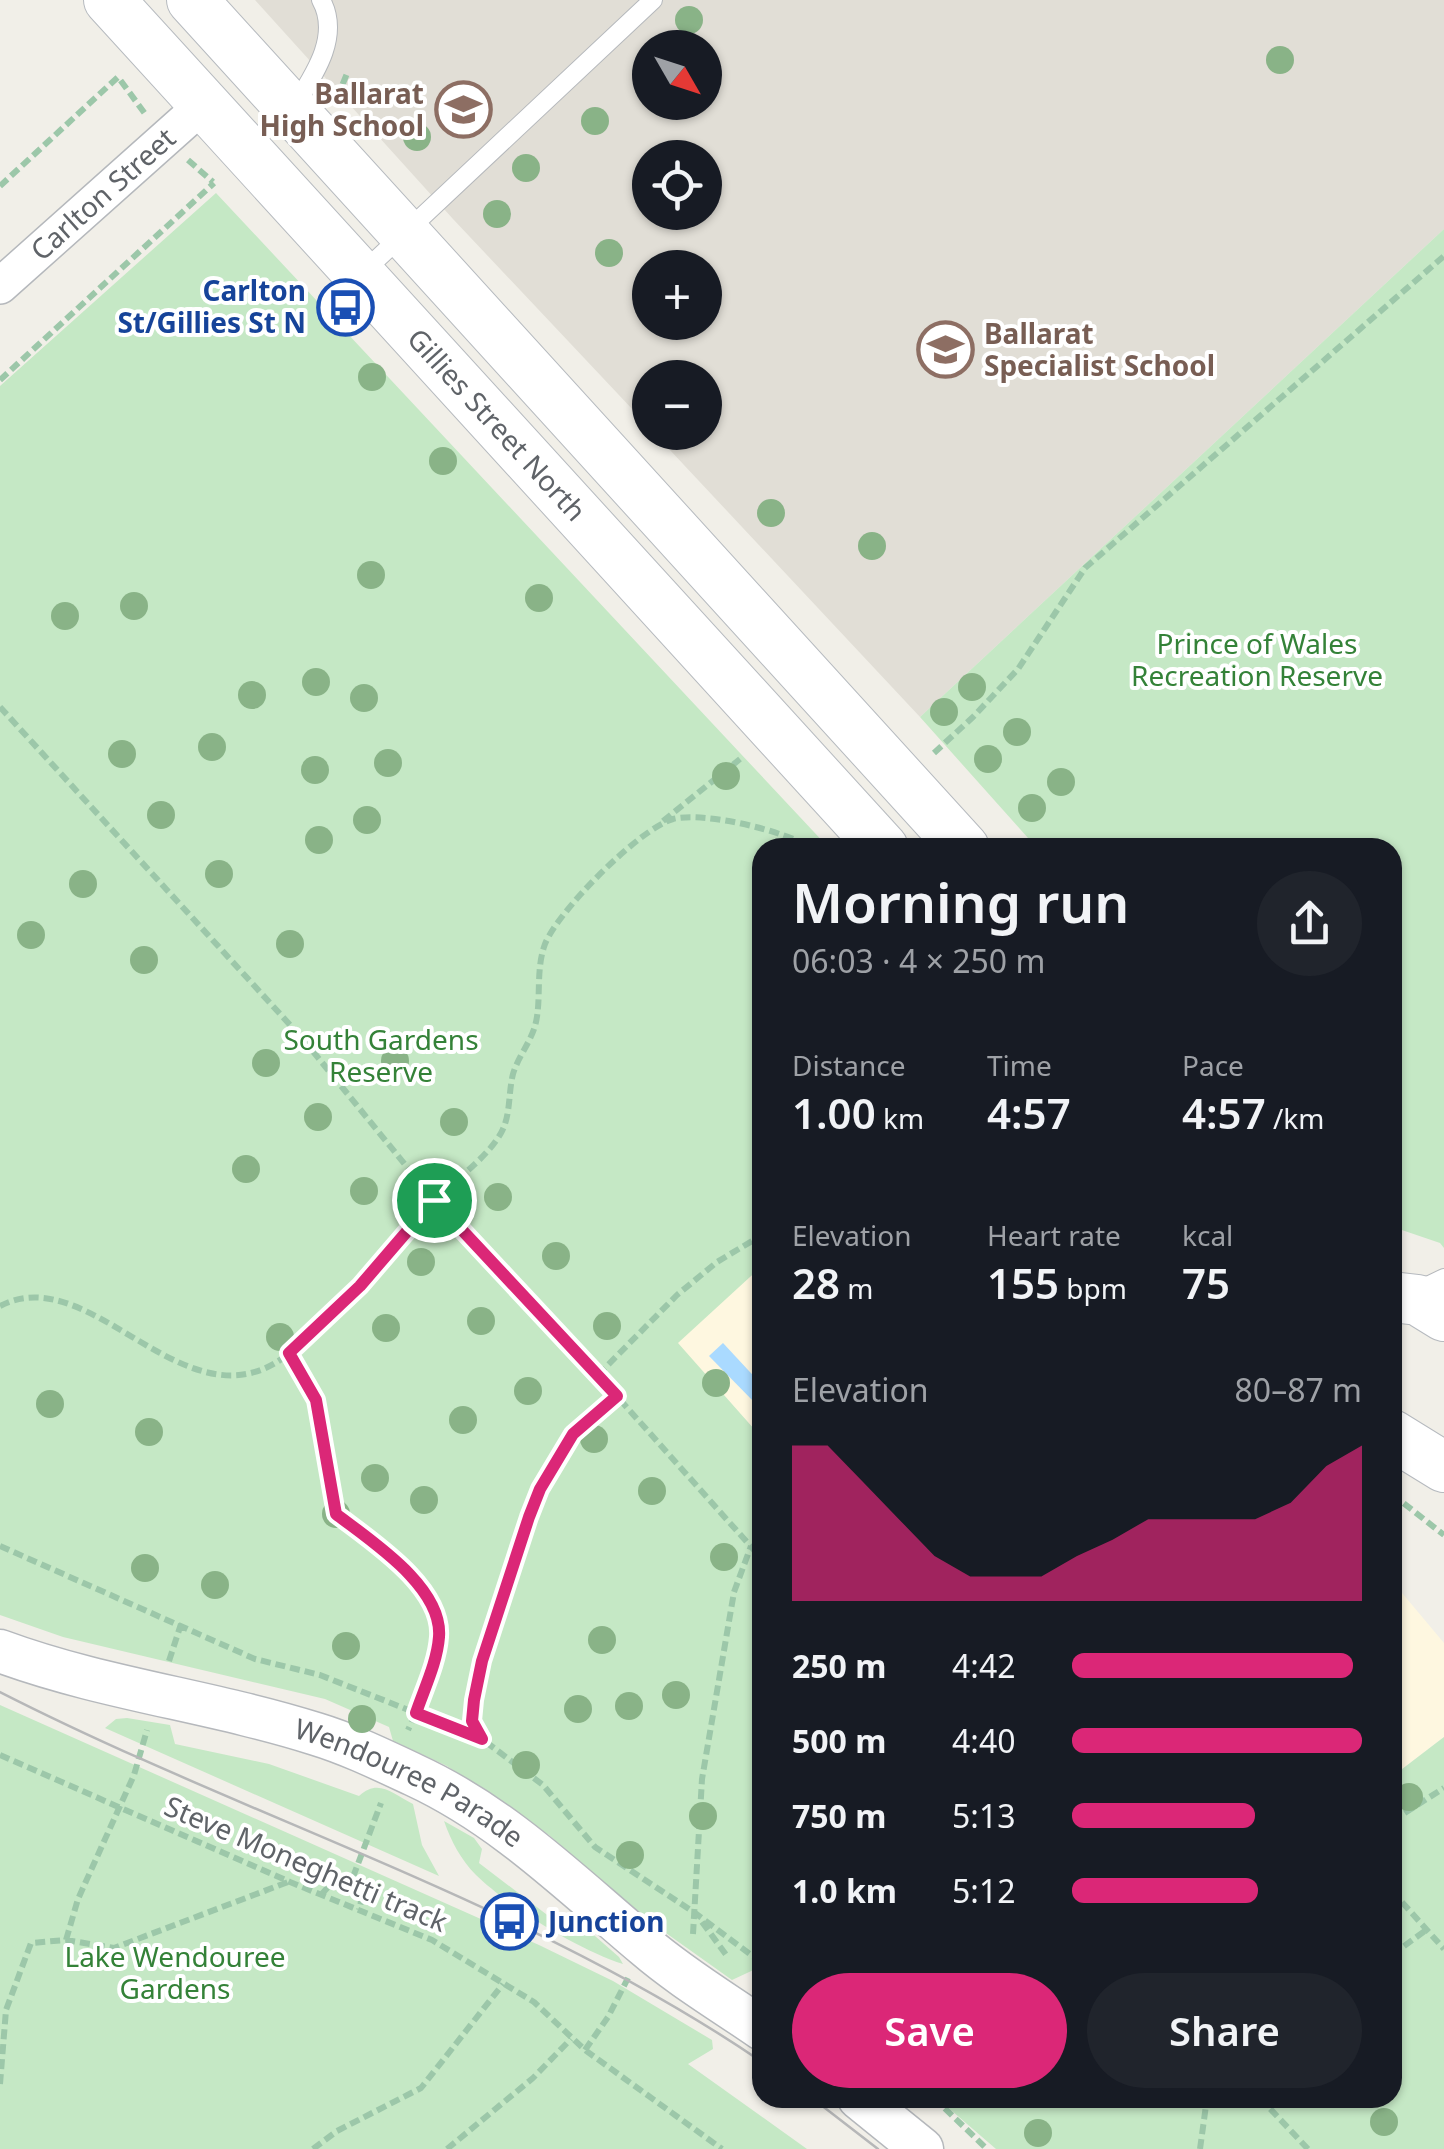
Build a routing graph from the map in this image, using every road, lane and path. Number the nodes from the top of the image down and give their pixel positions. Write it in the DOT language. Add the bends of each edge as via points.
graph roads {
  1 [pos="109,0"];
  2 [pos="192,0"];
  3 [pos="321,0"];
  4 [pos="653,0"];
  5 [pos="118,78"];
  6 [pos="204,104"];
  7 [pos="292,110"];
  8 [pos="214,183"];
  9 [pos="0,186"];
  10 [pos="403,233"];
  11 [pos="1444,256"];
  12 [pos="360,275"];
  13 [pos="0,286"];
  14 [pos="0,380"];
  15 [pos="824,696"];
  16 [pos="0,706"];
  17 [pos="934,753"];
  18 [pos="740,760"];
  19 [pos="824,782"];
  20 [pos="653,830"];
  21 [pos="796,838"];
  22 [pos="874,838"];
  23 [pos="955,838"];
  24 [pos="434,1200"];
  25 [pos="752,1241"];
  26 [pos="0,1306"];
  27 [pos="280,1337"];
  28 [pos="289,1353"];
  29 [pos="598,1375"];
  30 [pos="617,1396"];
  31 [pos="1444,1414"];
  32 [pos="1402,1434"];
  33 [pos="1402,1441"];
  34 [pos="1444,1467"];
  35 [pos="1402,1502"];
  36 [pos="1444,1535"];
  37 [pos="0,1546"];
  38 [pos="751,1546"];
  39 [pos="182,1624"];
  40 [pos="0,1651"];
  41 [pos="158,1695"];
  42 [pos="416,1713"];
  43 [pos="482,1739"];
  44 [pos="0,1755"];
  45 [pos="1444,1788"];
  46 [pos="119,1808"];
  47 [pos="1402,1815"];
  48 [pos="290,1882"];
  49 [pos="322,1894"];
  50 [pos="1402,1902"];
  51 [pos="359,1910"];
  52 [pos="695,1913"];
  53 [pos="1426,1930"];
  54 [pos="66,1940"];
  55 [pos="1402,1948"];
  56 [pos="1444,1949"];
  57 [pos="752,1956"];
  58 [pos="734,1965"];
  59 [pos="503,1984"];
  60 [pos="752,2022"];
  61 [pos="572,2039"];
  62 [pos="0,2084"];
  63 [pos="871,2108"];
  64 [pos="944,2108"];
  65 [pos="1206,2108"];
  66 [pos="1269,2108"];
  67 [pos="313,2149"];
  68 [pos="447,2149"];
  69 [pos="722,2149"];
  70 [pos="922,2149"];
  71 [pos="987,2149"];
  72 [pos="1200,2149"];
  73 [pos="1308,2149"];
  1 -- 6 [label="main road, Gillies Street North"];
  2 -- 7 [label="main road"];
  3 -- 7 [label="lane" via="325,48"];
  4 -- 10 [label="lane"];
  5 -- 9 [label="path"];
  6 -- 12 [label="main road, Gillies Street North"];
  6 -- 13 [label="street, Carlton Street"];
  7 -- 10 [label="main road"];
  8 -- 14 [label="path"];
  10 -- 12 [label="lane"];
  10 -- 15 [label="main road"];
  11 -- 17 [label="path" via="1085,568 1018,669"];
  12 -- 19 [label="main road, Gillies Street North"];
  15 -- 19 [label="main road"];
  15 -- 23 [label="main road"];
  16 -- 24 [label="path" via="302,1038"];
  18 -- 20 [label="path"];
  19 -- 22 [label="main road, Gillies Street North"];
  20 -- 21 [label="path" via="689,818"];
  20 -- 24 [label="path" via="551,931 539,970 535,1026 512,1077 504,1125 488,1151"];
  24 -- 28 [label="path" via="360,1286"];
  24 -- 29 [label="path"];
  25 -- 29 [label="path" via="677,1295"];
  26 -- 28 [label="path" via="46,1298 188,1367 229,1376 261,1370"];
  27 -- 28 [label="path"];
  28 -- 42 [label="path" via="316,1400 336,1514 412,1578 435,1610 437,1650"];
  29 -- 30 [label="path"];
  30 -- 38 [label="path"];
  30 -- 43 [label="path" via="573,1434 540,1489 482,1661 472,1721"];
  31 -- 32 [label="main road"];
  33 -- 34 [label="main road"];
  35 -- 36 [label="path"];
  37 -- 39 [label="path"];
  38 -- 52 [label="path" via="734,1592 702,1779"];
  39 -- 41 [label="path"];
  39 -- 42 [label="path" via="256,1659 320,1675"];
  40 -- 41 [label="street, Wendouree Parade" via="71,1676"];
  41 -- 46 [label="path"];
  41 -- 60 [label="street, Wendouree Parade" via="319,1735 446,1791 544,1858 668,1964"];
  42 -- 43 [label="path"];
  43 -- 52 [label="path" via="544,1785 594,1847"];
  44 -- 46 [label="path, Steve Moneghetti track"];
  45 -- 47 [label="path"];
  46 -- 48 [label="path, Steve Moneghetti track"];
  46 -- 54 [label="path"];
  48 -- 49 [label="path, Steve Moneghetti track"];
  48 -- 54 [label="path" via="114,1948"];
  49 -- 51 [label="path, Steve Moneghetti track"];
  49 -- 51 [label="path" via="336,1878 353,1877 364,1892"];
  50 -- 53 [label="path"];
  51 -- 59 [label="path, Steve Moneghetti track" via="432,1940"];
  52 -- 57 [label="path"];
  52 -- 58 [label="path"];
  53 -- 55 [label="path"];
  53 -- 56 [label="path"];
  54 -- 62 [label="path" via="31,1943 26,1953 6,2010"];
  59 -- 61 [label="path, Steve Moneghetti track" via="534,2002"];
  59 -- 67 [label="path" via="421,2088"];
  61 -- 68 [label="path"];
  61 -- 69 [label="path, Steve Moneghetti track"];
  63 -- 70 [label="street"];
  64 -- 71 [label="path"];
  65 -- 72 [label="path"];
  66 -- 73 [label="path"];
}
